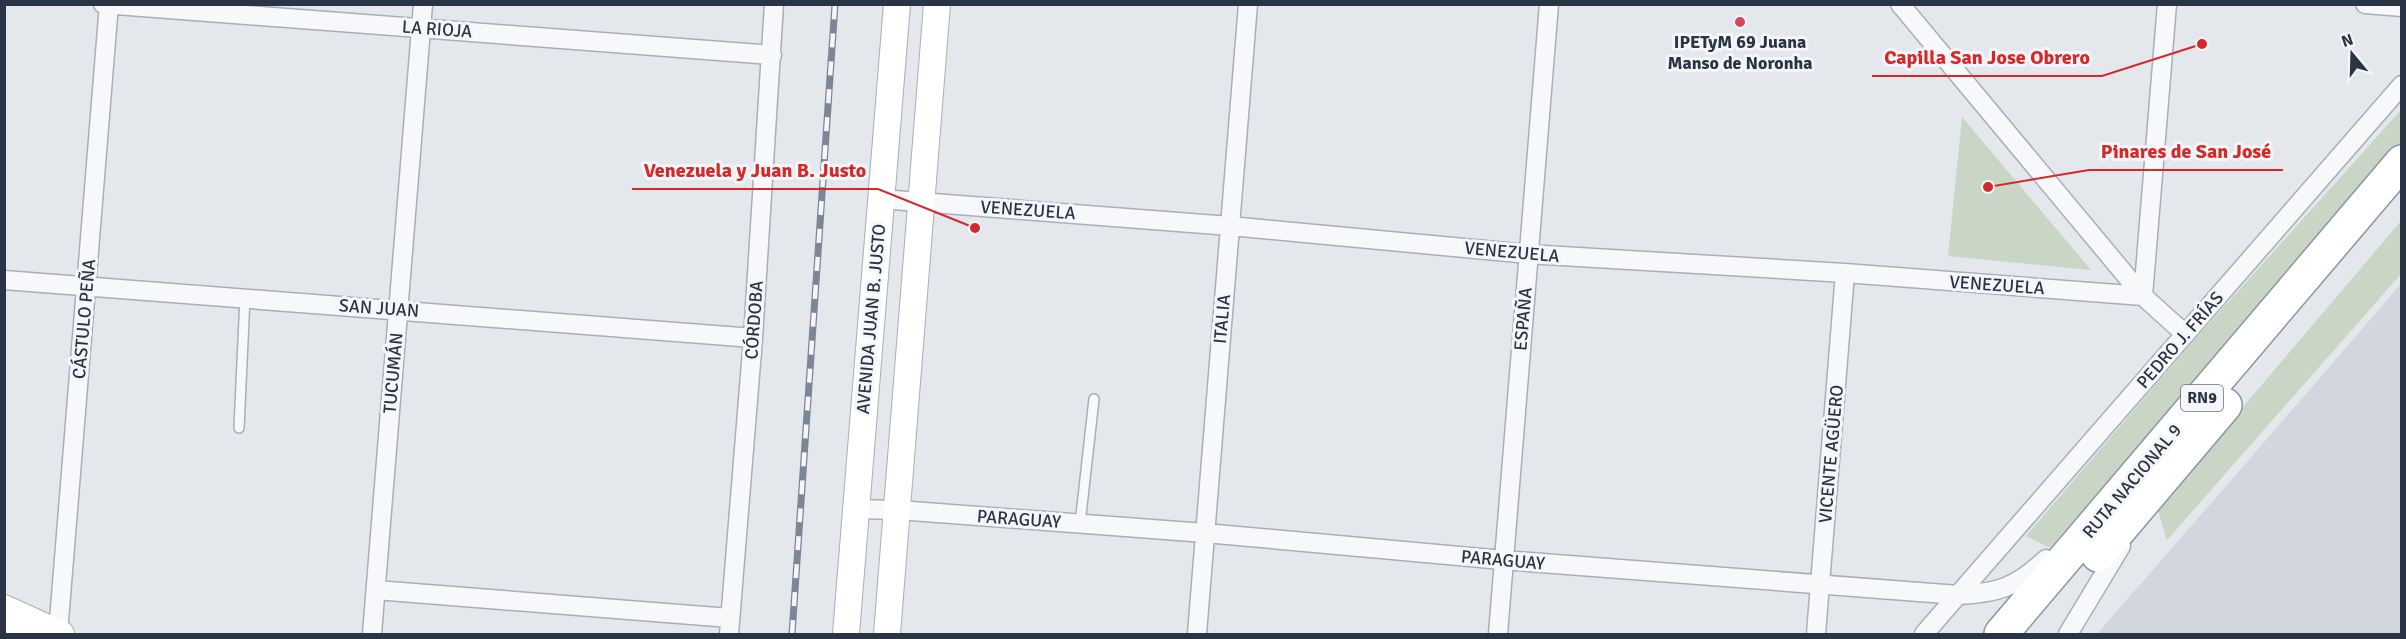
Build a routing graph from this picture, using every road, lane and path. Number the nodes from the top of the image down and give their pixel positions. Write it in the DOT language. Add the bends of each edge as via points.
graph roads {
  1 [pos="103,4"];
  2 [pos="423,4"];
  3 [pos="774,4"];
  4 [pos="897,4"];
  5 [pos="937,4"];
  6 [pos="1248,4"];
  7 [pos="1549,4"];
  8 [pos="1900,4"];
  9 [pos="2167,4"];
  10 [pos="2365,4"];
  11 [pos="109,5"];
  12 [pos="2402,7"];
  13 [pos="421,28"];
  14 [pos="771,55"];
  15 [pos="2402,85"];
  16 [pos="2402,162"];
  17 [pos="2402,197"];
  18 [pos="881,199"];
  19 [pos="921,202"];
  20 [pos="1230,226"];
  21 [pos="1528,255"];
  22 [pos="1845,273"];
  23 [pos="4,280"];
  24 [pos="86,286"];
  25 [pos="2143,296"];
  26 [pos="246,297"];
  27 [pos="398,309"];
  28 [pos="2185,334"];
  29 [pos="753,338"];
  30 [pos="1094,399"];
  31 [pos="239,428"];
  32 [pos="2156,488"];
  33 [pos="2117,498"];
  34 [pos="856,509"];
  35 [pos="898,510"];
  36 [pos="1080,524"];
  37 [pos="1205,533"];
  38 [pos="1503,560"];
  39 [pos="1820,583"];
  40 [pos="376,590"];
  41 [pos="1958,595"];
  42 [pos="4,608"];
  43 [pos="4,618"];
  44 [pos="729,626"];
  45 [pos="4,629"];
  46 [pos="16,634"];
  47 [pos="53,634"];
  48 [pos="372,634"];
  49 [pos="846,634"];
  50 [pos="887,634"];
  51 [pos="1197,634"];
  52 [pos="1498,634"];
  53 [pos="1816,634"];
  54 [pos="1924,634"];
  55 [pos="2001,634"];
  56 [pos="2030,634"];
  57 [pos="2068,634"];
  1 -- 11 [label="street, LA RIOJA"];
  2 -- 13 [label="street, TUCUMÁN"];
  3 -- 14 [label="street, CÓRDOBA"];
  4 -- 18 [label="main road, AVENIDA JUAN B. JUSTO"];
  5 -- 19 [label="main road"];
  6 -- 20 [label="street, ITALIA"];
  7 -- 21 [label="street, ESPAÑA"];
  8 -- 25 [label="street"];
  9 -- 25 [label="street"];
  10 -- 12 [label="street"];
  11 -- 13 [label="street, LA RIOJA"];
  11 -- 24 [label="street, CÁSTULO PEÑA"];
  13 -- 14 [label="street, LA RIOJA"];
  13 -- 27 [label="street, TUCUMÁN"];
  14 -- 29 [label="street, CÓRDOBA"];
  15 -- 28 [label="street, PEDRO J. FRÍAS"];
  16 -- 33 [label="highway, RUTA NACIONAL 9 / RN9"];
  17 -- 32 [label="highway, RUTA NACIONAL 9 / RN9"];
  18 -- 19 [label="street, VENEZUELA"];
  18 -- 34 [label="main road, AVENIDA JUAN B. JUSTO"];
  19 -- 20 [label="street, VENEZUELA"];
  19 -- 35 [label="main road"];
  20 -- 21 [label="street, VENEZUELA"];
  20 -- 37 [label="street, ITALIA"];
  21 -- 22 [label="street, VENEZUELA"];
  21 -- 38 [label="street, ESPAÑA"];
  22 -- 25 [label="street, VENEZUELA"];
  22 -- 39 [label="street, VICENTE AGÜERO"];
  23 -- 24 [label="street, SAN JUAN"];
  24 -- 26 [label="street, SAN JUAN"];
  24 -- 47 [label="street, CÁSTULO PEÑA"];
  25 -- 28 [label="street"];
  26 -- 27 [label="street, SAN JUAN"];
  26 -- 31 [label="lane"];
  27 -- 29 [label="street, SAN JUAN"];
  27 -- 40 [label="street, TUCUMÁN"];
  28 -- 41 [label="street, PEDRO J. FRÍAS"];
  29 -- 44 [label="street, CÓRDOBA"];
  30 -- 36 [label="lane"];
  32 -- 56 [label="highway, RUTA NACIONAL 9 / RN9"];
  32 -- 57 [label="street"];
  33 -- 41 [label="street, PARAGUAY" via="2030,574 1988,593"];
  33 -- 55 [label="highway, RUTA NACIONAL 9 / RN9"];
  34 -- 35 [label="street, PARAGUAY"];
  34 -- 49 [label="main road, AVENIDA JUAN B. JUSTO"];
  35 -- 36 [label="street, PARAGUAY"];
  35 -- 50 [label="main road"];
  36 -- 37 [label="street, PARAGUAY"];
  37 -- 38 [label="street, PARAGUAY"];
  37 -- 51 [label="street, ITALIA"];
  38 -- 39 [label="street, PARAGUAY"];
  38 -- 52 [label="street, ESPAÑA"];
  39 -- 41 [label="street, PARAGUAY"];
  39 -- 53 [label="street, VICENTE AGÜERO"];
  40 -- 44 [label="street"];
  40 -- 48 [label="street, TUCUMÁN"];
  41 -- 54 [label="street, PEDRO J. FRÍAS"];
  42 -- 47 [label="main road"];
  43 -- 47 [label="main road"];
  45 -- 46 [label="main road"];
}
